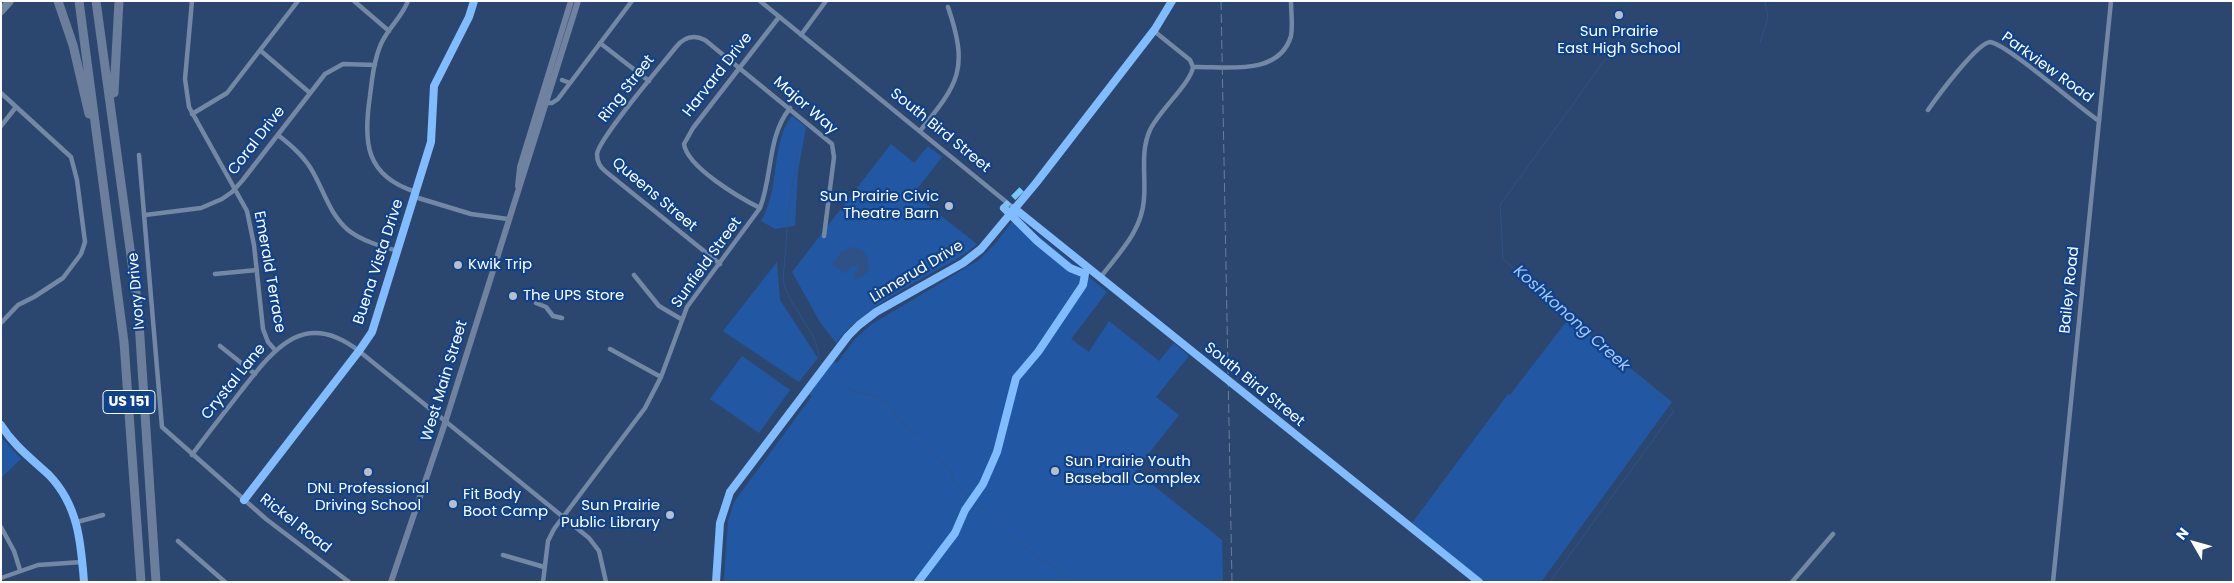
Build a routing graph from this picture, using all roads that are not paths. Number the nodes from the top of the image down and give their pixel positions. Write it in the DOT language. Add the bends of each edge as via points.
graph roads {
  1 [pos="10,1"];
  2 [pos="58,1"];
  3 [pos="79,1"];
  4 [pos="96,1"];
  5 [pos="119,1"];
  6 [pos="192,1"];
  7 [pos="298,1"];
  8 [pos="354,1"];
  9 [pos="408,1"];
  10 [pos="474,1"];
  11 [pos="571,1"];
  12 [pos="578,1"];
  13 [pos="632,1"];
  14 [pos="760,1"];
  15 [pos="826,1"];
  16 [pos="1172,1"];
  17 [pos="1291,1"];
  18 [pos="2111,1"];
  19 [pos="948,7"];
  20 [pos="1,11"];
  21 [pos="779,17"];
  22 [pos="389,31"];
  23 [pos="1154,31"];
  24 [pos="801,35"];
  25 [pos="687,38"];
  26 [pos="600,43"];
  27 [pos="260,51"];
  28 [pos="375,65"];
  29 [pos="1193,67"];
  30 [pos="740,68"];
  31 [pos="562,80"];
  32 [pos="649,81"];
  33 [pos="570,83"];
  34 [pos="310,93"];
  35 [pos="1,94"];
  36 [pos="547,103"];
  37 [pos="16,107"];
  38 [pos="790,108"];
  39 [pos="1928,110"];
  40 [pos="192,114"];
  41 [pos="2099,121"];
  42 [pos="1,126"];
  43 [pos="920,132"];
  44 [pos="278,135"];
  45 [pos="139,155"];
  46 [pos="119,158"];
  47 [pos="598,162"];
  48 [pos="518,187"];
  49 [pos="235,188"];
  50 [pos="416,194"];
  51 [pos="760,208"];
  52 [pos="1014,208"];
  53 [pos="145,216"];
  54 [pos="508,219"];
  55 [pos="109,222"];
  56 [pos="824,236"];
  57 [pos="398,251"];
  58 [pos="720,264"];
  59 [pos="257,270"];
  60 [pos="215,274"];
  61 [pos="634,275"];
  62 [pos="1100,278"];
  63 [pos="536,303"];
  64 [pos="562,318"];
  65 [pos="681,319"];
  66 [pos="1,323"];
  67 [pos="220,346"];
  68 [pos="610,349"];
  69 [pos="275,350"];
  70 [pos="359,351"];
  71 [pos="255,374"];
  72 [pos="661,377"];
  73 [pos="446,422"];
  74 [pos="1,425"];
  75 [pos="161,425"];
  76 [pos="192,455"];
  77 [pos="244,500"];
  78 [pos="103,515"];
  79 [pos="563,516"];
  80 [pos="77,522"];
  81 [pos="1,527"];
  82 [pos="1833,534"];
  83 [pos="178,541"];
  84 [pos="503,555"];
  85 [pos="82,562"];
  86 [pos="544,568"];
  87 [pos="20,570"];
  88 [pos="1,578"];
  89 [pos="84,582"];
  90 [pos="141,582"];
  91 [pos="156,582"];
  92 [pos="224,582"];
  93 [pos="348,582"];
  94 [pos="391,582"];
  95 [pos="543,582"];
  96 [pos="606,582"];
  97 [pos="716,582"];
  98 [pos="1479,582"];
  99 [pos="1792,582"];
  100 [pos="2053,582"];
  1 -- 20 [label="main road"];
  2 -- 55 [label="highway" via="84,92"];
  3 -- 55 [label="highway, US 151"];
  4 -- 46 [label="highway, US 151"];
  5 -- 46 [label="highway" via="114,91"];
  6 -- 40 [label="street, Emerald Terrace" via="185,79"];
  7 -- 27 [label="street"];
  8 -- 22 [label="street"];
  9 -- 22 [label="street"];
  10 -- 50 [label="street, Buena Vista Drive" via="434,86 431,142"];
  11 -- 48 [label="main road, West Main Street" via="520,167"];
  12 -- 36 [label="main road, West Main Street"];
  13 -- 26 [label="street"];
  14 -- 21 [label="street, South Bird Street"];
  15 -- 24 [label="street"];
  16 -- 23 [label="street, Linnerud Drive"];
  17 -- 29 [label="street" via="1290,37 1273,60 1251,66"];
  18 -- 41 [label="street, Bailey Road"];
  19 -- 43 [label="street" via="958,39 958,72 954,86"];
  21 -- 24 [label="street, South Bird Street"];
  21 -- 30 [label="street, Harvard Drive"];
  22 -- 28 [label="street"];
  23 -- 29 [label="street" via="1190,60"];
  23 -- 52 [label="street, Linnerud Drive"];
  24 -- 43 [label="street, South Bird Street"];
  25 -- 30 [label="street, Major Way" via="696,36 706,40"];
  25 -- 32 [label="street, Ring Street"];
  26 -- 32 [label="street"];
  26 -- 33 [label="street"];
  27 -- 34 [label="street"];
  27 -- 40 [label="street" via="228,93"];
  28 -- 34 [label="street, Coral Drive" via="354,63 333,68"];
  28 -- 50 [label="street" via="366,126 369,151 391,181"];
  29 -- 62 [label="street" via="1150,128 1144,154 1144,197 1140,220 1130,241"];
  30 -- 38 [label="street, Major Way"];
  30 -- 51 [label="street, Harvard Drive" via="686,138 686,152 733,193"];
  31 -- 33 [label="street"];
  32 -- 47 [label="street, Ring Street" via="603,142"];
  33 -- 36 [label="street" via="556,101"];
  34 -- 44 [label="street, Coral Drive"];
  35 -- 37 [label="street"];
  36 -- 48 [label="main road, West Main Street"];
  37 -- 42 [label="street"];
  37 -- 66 [label="street" via="59,144 73,161 85,242 81,254 63,278 18,305"];
  38 -- 51 [label="street, Sunfield Street" via="774,138 765,196"];
  38 -- 56 [label="street, Major Way" via="826,138 834,150"];
  39 -- 41 [label="street, Parkview Road" via="1960,68 1984,43 1993,42"];
  40 -- 49 [label="street, Emerald Terrace"];
  41 -- 100 [label="street, Bailey Road"];
  43 -- 52 [label="street, South Bird Street"];
  44 -- 49 [label="street, Coral Drive"];
  44 -- 57 [label="street" via="309,166 339,221 364,240"];
  45 -- 53 [label="street, Ivory Drive"];
  46 -- 91 [label="highway, US 151" via="138,307"];
  47 -- 58 [label="street, Queens Street"];
  48 -- 54 [label="main road, West Main Street"];
  49 -- 53 [label="street, Coral Drive" via="222,199 201,208"];
  49 -- 59 [label="street, Emerald Terrace" via="252,227"];
  50 -- 54 [label="street" via="471,214"];
  50 -- 57 [label="street, Buena Vista Drive"];
  51 -- 58 [label="street, Sunfield Street"];
  52 -- 62 [label="street, South Bird Street"];
  52 -- 97 [label="street, Linnerud Drive" via="992,237 972,256 876,312 848,336 730,492 720,522"];
  53 -- 75 [label="street, Ivory Drive"];
  54 -- 73 [label="main road, West Main Street"];
  55 -- 90 [label="highway, US 151" via="124,342"];
  57 -- 70 [label="street, Buena Vista Drive" via="377,319"];
  58 -- 65 [label="street, Sunfield Street"];
  59 -- 60 [label="street"];
  59 -- 69 [label="street, Emerald Terrace" via="263,330"];
  61 -- 65 [label="street" via="660,306"];
  62 -- 98 [label="street, South Bird Street"];
  63 -- 64 [label="street" via="546,307 553,316"];
  65 -- 72 [label="street, Sunfield Street"];
  67 -- 71 [label="street"];
  68 -- 72 [label="street"];
  69 -- 70 [label="street, Crystal Lane" via="298,336 321,333 344,340"];
  69 -- 71 [label="street, Crystal Lane"];
  70 -- 73 [label="street, Crystal Lane"];
  70 -- 77 [label="street, Buena Vista Drive"];
  71 -- 76 [label="street, Crystal Lane"];
  72 -- 79 [label="street, Sunfield Street" via="645,408"];
  73 -- 79 [label="street, Crystal Lane"];
  73 -- 94 [label="main road, West Main Street"];
  74 -- 80 [label="street" via="14,443 56,484"];
  75 -- 76 [label="street, Rickel Road"];
  76 -- 77 [label="street, Rickel Road"];
  77 -- 93 [label="street, Rickel Road"];
  78 -- 80 [label="street"];
  79 -- 86 [label="street, Sunfield Street" via="550,537"];
  79 -- 96 [label="street, Crystal Lane" via="600,551"];
  80 -- 85 [label="street"];
  81 -- 87 [label="street"];
  82 -- 99 [label="street"];
  83 -- 92 [label="street"];
  84 -- 86 [label="street"];
  85 -- 87 [label="street" via="38,565"];
  85 -- 89 [label="street"];
  86 -- 95 [label="street, Sunfield Street"];
  87 -- 88 [label="street"];
}
